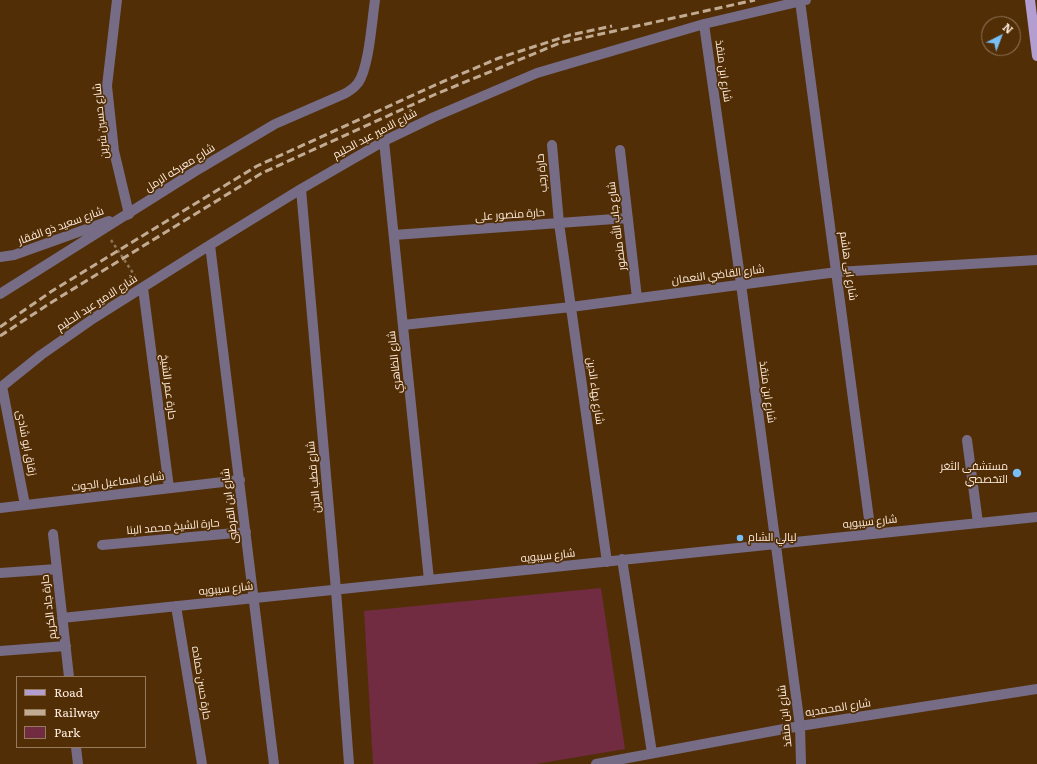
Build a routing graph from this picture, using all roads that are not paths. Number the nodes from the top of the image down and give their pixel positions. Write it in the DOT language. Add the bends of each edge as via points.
graph roads {
  1 [pos="117,0"];
  2 [pos="375,0"];
  3 [pos="1030,0"];
  4 [pos="803,1"];
  5 [pos="704,24"];
  6 [pos="1037,56"];
  7 [pos="384,141"];
  8 [pos="552,144"];
  9 [pos="620,150"];
  10 [pos="301,189"];
  11 [pos="129,214"];
  12 [pos="628,218"];
  13 [pos="559,223"];
  14 [pos="394,235"];
  15 [pos="210,245"];
  16 [pos="0,257"];
  17 [pos="1037,260"];
  18 [pos="836,272"];
  19 [pos="741,284"];
  20 [pos="143,288"];
  21 [pos="0,294"];
  22 [pos="637,298"];
  23 [pos="571,307"];
  24 [pos="403,325"];
  25 [pos="1,387"];
  26 [pos="967,440"];
  27 [pos="240,480"];
  28 [pos="169,488"];
  29 [pos="25,505"];
  30 [pos="0,508"];
  31 [pos="1037,517"];
  32 [pos="978,523"];
  33 [pos="246,532"];
  34 [pos="53,534"];
  35 [pos="871,534"];
  36 [pos="775,544"];
  37 [pos="102,545"];
  38 [pos="622,559"];
  39 [pos="607,562"];
  40 [pos="57,569"];
  41 [pos="0,573"];
  42 [pos="429,580"];
  43 [pos="336,590"];
  44 [pos="253,598"];
  45 [pos="176,606"];
  46 [pos="62,618"];
  47 [pos="66,646"];
  48 [pos="0,651"];
  49 [pos="69,676"];
  50 [pos="1037,689"];
  51 [pos="800,726"];
  52 [pos="76,748"];
  53 [pos="652,753"];
  54 [pos="622,761"];
  55 [pos="78,764"];
  56 [pos="202,764"];
  57 [pos="274,764"];
  58 [pos="349,764"];
  59 [pos="596,764"];
  60 [pos="801,764"];
  1 -- 11 [label="street, شارع حسين شرين" via="107,86 114,150"];
  2 -- 11 [label="street, شارع معركه الرمل" via="366,63 353,89 275,124"];
  3 -- 6 [label="main road"];
  4 -- 5 [label="street, شارع الامير عبد الحليم"];
  4 -- 18 [label="street, شارع ابى هاشم"];
  5 -- 7 [label="street, شارع الامير عبد الحليم" via="537,73"];
  5 -- 19 [label="street, شارع ابن منقذ"];
  7 -- 10 [label="street, شارع الامير عبد الحليم"];
  7 -- 14 [label="street, شارع الظاهري"];
  8 -- 13 [label="street, حارة رجب"];
  9 -- 12 [label="street, شارع جاب الله منصور"];
  10 -- 15 [label="street, شارع الامير عبد الحليم"];
  10 -- 43 [label="street, شارع قطب الدين"];
  11 -- 16 [label="street, شارع سعيد ذو الفقار" via="14,255"];
  11 -- 21 [label="street, شارع معركه الرمل"];
  12 -- 13 [label="street, حارة منصور على"];
  12 -- 22 [label="street, شارع جاب الله منصور"];
  13 -- 14 [label="street, حارة منصور على"];
  13 -- 23 [label="street, شارع بهاء الدين"];
  14 -- 24 [label="street, شارع الظاهري"];
  15 -- 20 [label="street, شارع الامير عبد الحليم"];
  15 -- 27 [label="street, شارع ابن القرطبى"];
  17 -- 18 [label="street, شارع القاضي النعمان"];
  18 -- 19 [label="street, شارع القاضي النعمان"];
  18 -- 35 [label="street, شارع ابى هاشم"];
  19 -- 22 [label="street, شارع القاضي النعمان"];
  19 -- 36 [label="street, شارع ابن منقذ"];
  20 -- 25 [label="street, شارع الامير عبد الحليم" via="94,318"];
  20 -- 28 [label="street, حارة عمر الشيخ"];
  22 -- 23 [label="street, شارع القاضي النعمان"];
  23 -- 24 [label="street, شارع القاضي النعمان"];
  23 -- 39 [label="street, شارع بهاء الدين"];
  24 -- 42 [label="street, شارع الظاهري"];
  25 -- 29 [label="street, زقاق ابو شادى"];
  26 -- 32 [label="street"];
  27 -- 28 [label="street, شارع اسماعيل الجوت"];
  27 -- 33 [label="street, شارع ابن القرطبى"];
  28 -- 29 [label="street, شارع اسماعيل الجوت"];
  29 -- 30 [label="street, شارع اسماعيل الجوت"];
  31 -- 32 [label="street, شارع سيبويه"];
  32 -- 35 [label="street, شارع سيبويه"];
  33 -- 37 [label="street, حارة الشيخ محمد البنا"];
  33 -- 44 [label="street, شارع ابن القرطبى"];
  34 -- 40 [label="street, حارة جاد الكريم"];
  35 -- 36 [label="street, شارع سيبويه"];
  36 -- 38 [label="street, شارع سيبويه"];
  36 -- 51 [label="street, شارع ابن منقذ"];
  38 -- 39 [label="street, شارع سيبويه"];
  38 -- 53 [label="street"];
  39 -- 42 [label="street, شارع سيبويه"];
  40 -- 41 [label="street"];
  40 -- 46 [label="street, حارة جاد الكريم"];
  42 -- 43 [label="street, شارع سيبويه"];
  43 -- 44 [label="street, شارع سيبويه"];
  43 -- 58 [label="street, شارع قطب الدين"];
  44 -- 45 [label="street, شارع سيبويه"];
  44 -- 57 [label="street, شارع ابن القرطبى"];
  45 -- 46 [label="street, شارع سيبويه"];
  45 -- 56 [label="street, حارة حسن حماده"];
  46 -- 47 [label="street, حارة جاد الكريم"];
  47 -- 48 [label="street"];
  47 -- 49 [label="street, حارة جاد الكريم"];
  50 -- 51 [label="street, شارع المحمديه"];
  51 -- 53 [label="street, شارع المحمديه"];
  51 -- 60 [label="street, شارع ابن منقذ"];
  52 -- 55 [label="street"];
  53 -- 54 [label="street, شارع المحمديه"];
  54 -- 59 [label="street, شارع المحمديه"];
}
